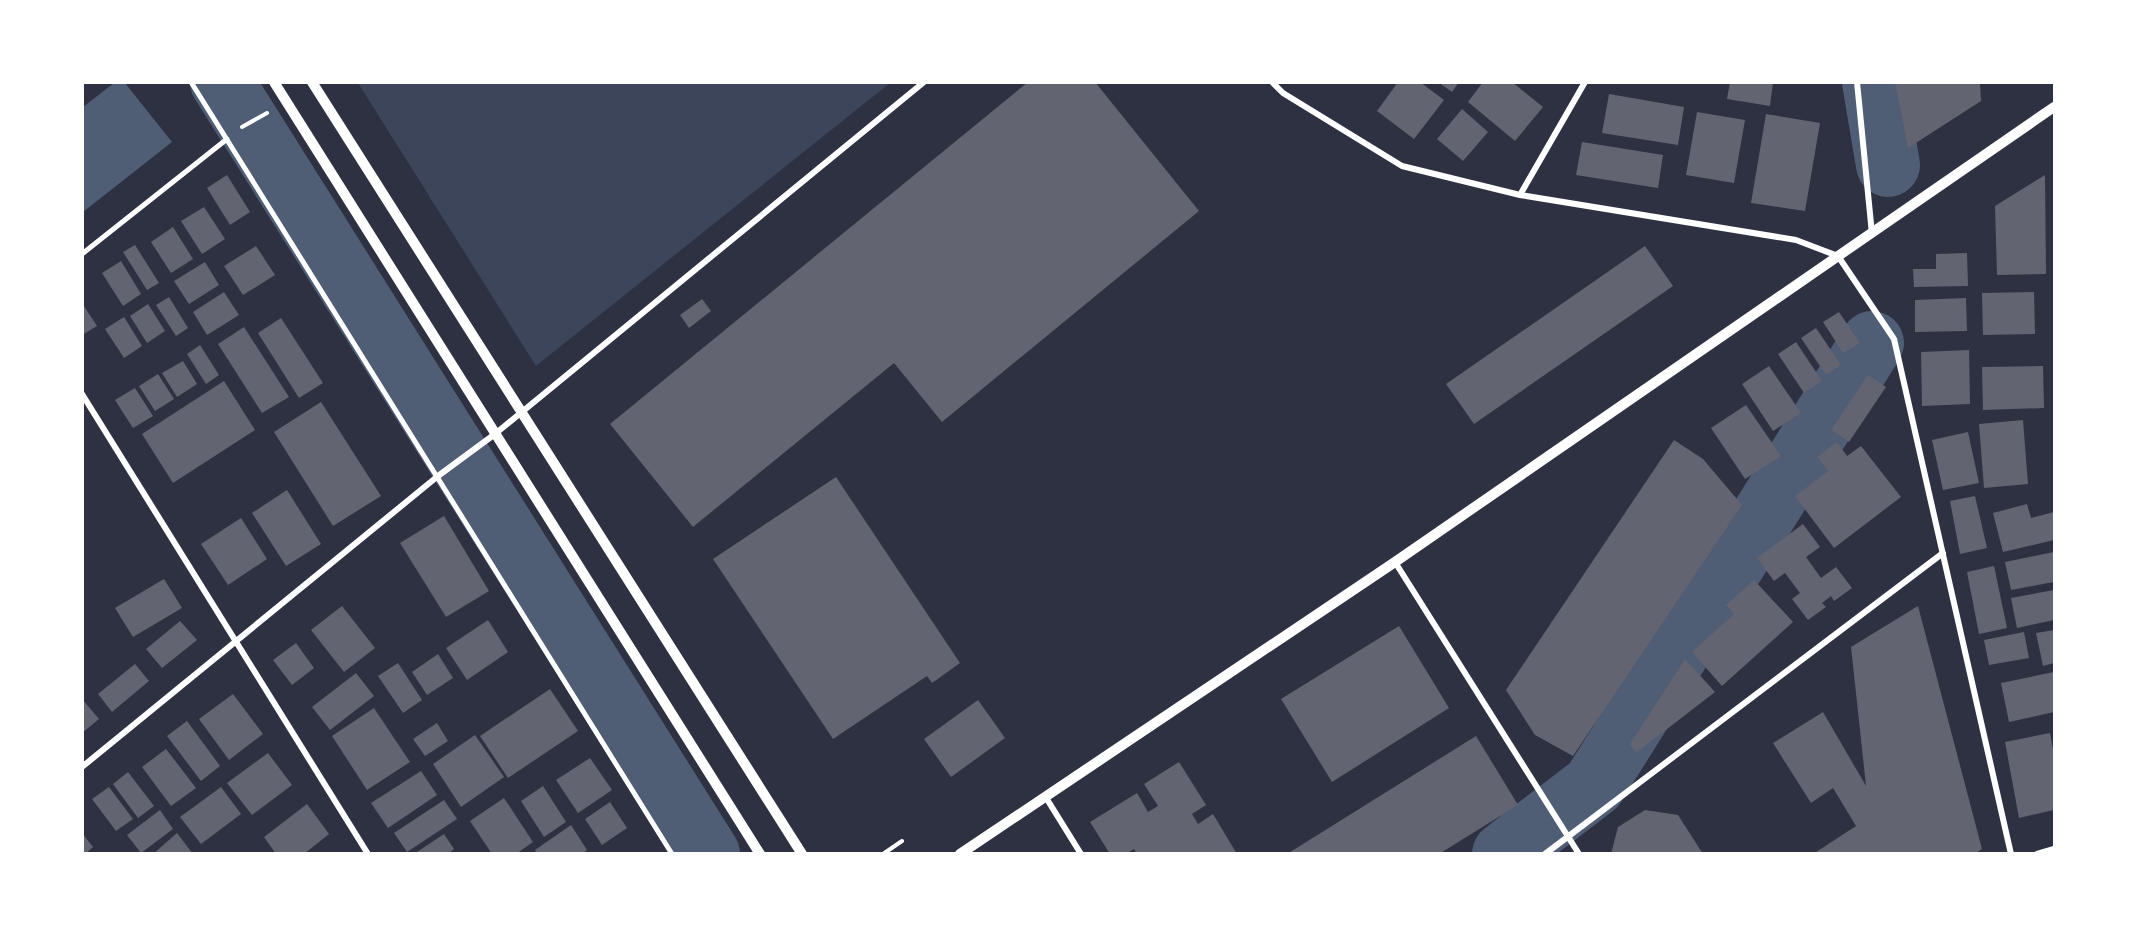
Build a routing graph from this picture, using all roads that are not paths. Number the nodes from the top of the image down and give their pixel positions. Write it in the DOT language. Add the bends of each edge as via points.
graph roads {
  1 [pos="191,82"];
  2 [pos="274,82"];
  3 [pos="312,82"];
  4 [pos="924,82"];
  5 [pos="1272,82"];
  6 [pos="1585,82"];
  7 [pos="1857,82"];
  8 [pos="2055,107"];
  9 [pos="227,139"];
  10 [pos="1521,195"];
  11 [pos="1872,234"];
  12 [pos="82,254"];
  13 [pos="1838,256"];
  14 [pos="82,394"];
  15 [pos="520,413"];
  16 [pos="495,434"];
  17 [pos="438,476"];
  18 [pos="1943,553"];
  19 [pos="1395,562"];
  20 [pos="236,642"];
  21 [pos="82,767"];
  22 [pos="1045,796"];
  23 [pos="1568,836"];
  24 [pos="2055,849"];
  25 [pos="368,854"];
  26 [pos="672,854"];
  27 [pos="760,854"];
  28 [pos="802,854"];
  29 [pos="960,854"];
  30 [pos="1081,854"];
  31 [pos="1545,854"];
  32 [pos="1579,854"];
  33 [pos="2011,854"];
  34 [pos="2037,854"];
  1 -- 9 [label="street"];
  2 -- 16 [label="street"];
  3 -- 15 [label="street"];
  4 -- 15 [label="street"];
  5 -- 10 [label="street" via="1282,93 1402,166"];
  6 -- 10 [label="street"];
  7 -- 11 [label="street"];
  8 -- 11 [label="street"];
  9 -- 12 [label="street"];
  9 -- 17 [label="street"];
  10 -- 13 [label="street" via="1796,240"];
  11 -- 13 [label="street"];
  13 -- 18 [label="street" via="1894,339"];
  13 -- 19 [label="street"];
  14 -- 20 [label="street"];
  15 -- 16 [label="street"];
  15 -- 28 [label="street"];
  16 -- 17 [label="street"];
  16 -- 27 [label="street"];
  17 -- 20 [label="street"];
  17 -- 26 [label="street"];
  18 -- 23 [label="street"];
  18 -- 33 [label="street"];
  19 -- 22 [label="street"];
  19 -- 23 [label="street"];
  20 -- 21 [label="street"];
  20 -- 25 [label="street"];
  22 -- 29 [label="street"];
  22 -- 30 [label="street"];
  23 -- 31 [label="street"];
  23 -- 32 [label="street"];
  24 -- 34 [label="street"];
}
